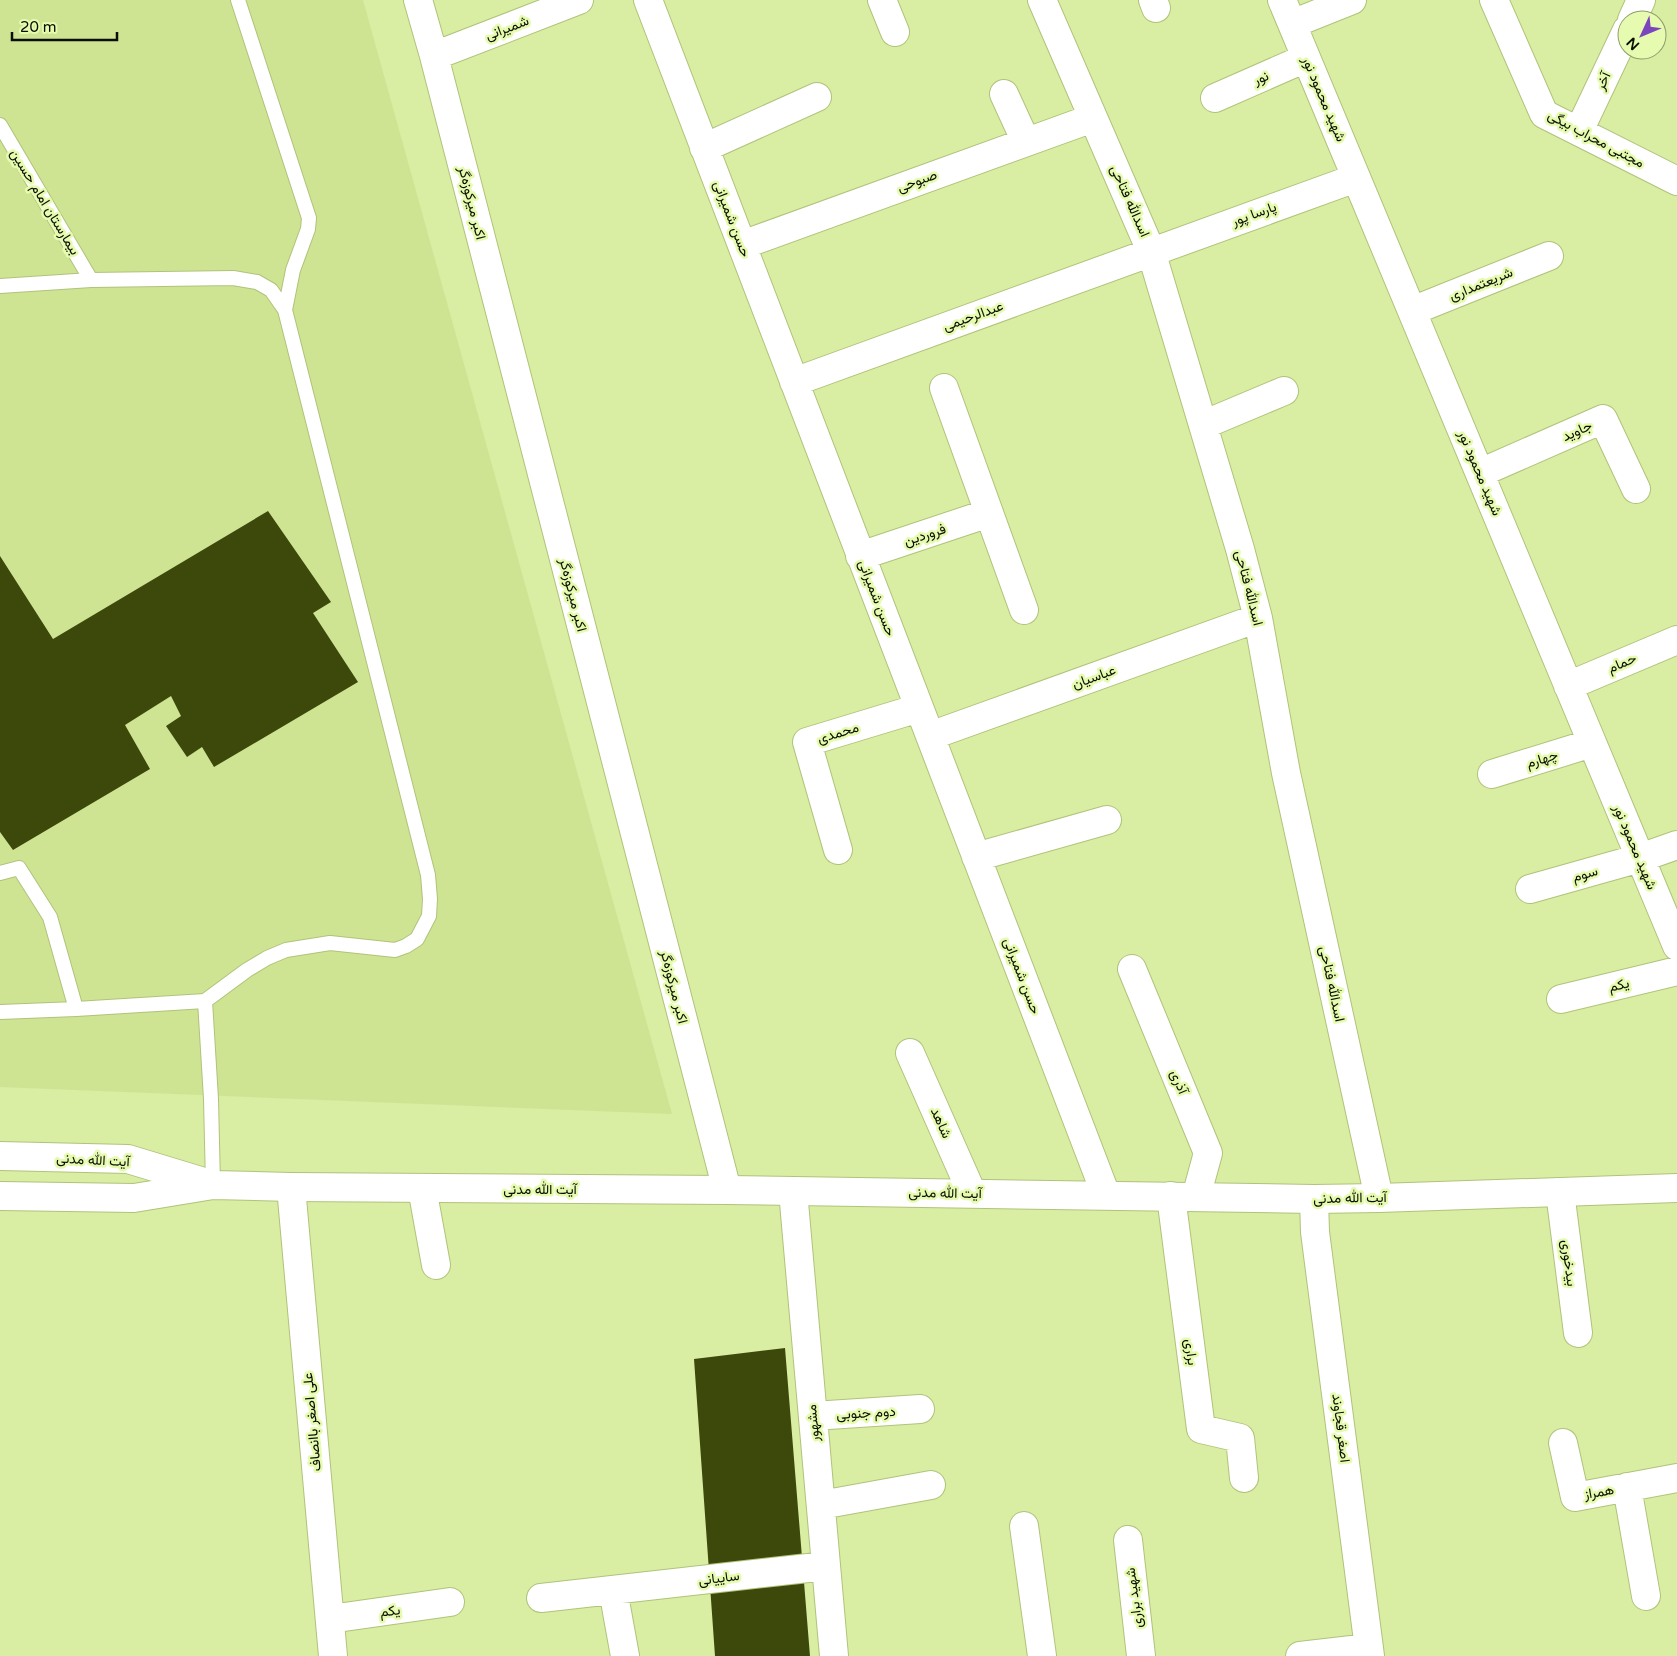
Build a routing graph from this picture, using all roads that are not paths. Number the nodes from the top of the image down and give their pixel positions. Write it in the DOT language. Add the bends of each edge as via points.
graph roads {
  1 [pos="238,0"];
  2 [pos="418,0"];
  3 [pos="579,0"];
  4 [pos="648,0"];
  5 [pos="882,0"];
  6 [pos="1042,0"];
  7 [pos="1352,0"];
  8 [pos="1494,0"];
  9 [pos="1287,12"];
  10 [pos="895,32"];
  11 [pos="1617,51"];
  12 [pos="434,56"];
  13 [pos="1306,58"];
  14 [pos="1004,94"];
  15 [pos="817,97"];
  16 [pos="1215,98"];
  17 [pos="1093,118"];
  18 [pos="0,125"];
  19 [pos="1579,131"];
  20 [pos="1026,142"];
  21 [pos="704,148"];
  22 [pos="1356,178"];
  23 [pos="1677,181"];
  24 [pos="742,245"];
  25 [pos="1152,251"];
  26 [pos="1549,256"];
  27 [pos="91,280"];
  28 [pos="0,286"];
  29 [pos="285,310"];
  30 [pos="1412,311"];
  31 [pos="794,382"];
  32 [pos="944,388"];
  33 [pos="1284,391"];
  34 [pos="1203,425"];
  35 [pos="1480,473"];
  36 [pos="1636,489"];
  37 [pos="989,513"];
  38 [pos="860,556"];
  39 [pos="1024,610"];
  40 [pos="1258,618"];
  41 [pos="1677,640"];
  42 [pos="1568,686"];
  43 [pos="919,708"];
  44 [pos="930,736"];
  45 [pos="1592,743"];
  46 [pos="1492,774"];
  47 [pos="1107,820"];
  48 [pos="1677,845"];
  49 [pos="838,850"];
  50 [pos="976,857"];
  51 [pos="1640,858"];
  52 [pos="0,873"];
  53 [pos="1530,889"];
  54 [pos="1677,946"];
  55 [pos="1132,969"];
  56 [pos="1677,971"];
  57 [pos="1560,999"];
  58 [pos="205,1001"];
  59 [pos="76,1009"];
  60 [pos="0,1012"];
  61 [pos="910,1052"];
  62 [pos="0,1156"];
  63 [pos="213,1185"];
  64 [pos="291,1187"];
  65 [pos="422,1188"];
  66 [pos="1677,1188"];
  67 [pos="727,1190"];
  68 [pos="792,1191"];
  69 [pos="1560,1192"];
  70 [pos="972,1193"];
  71 [pos="1106,1195"];
  72 [pos="0,1196"];
  73 [pos="1183,1197"];
  74 [pos="1379,1198"];
  75 [pos="1314,1199"];
  76 [pos="436,1265"];
  77 [pos="1578,1334"];
  78 [pos="920,1409"];
  79 [pos="813,1416"];
  80 [pos="1563,1443"];
  81 [pos="1244,1478"];
  82 [pos="1677,1478"];
  83 [pos="931,1485"];
  84 [pos="1627,1487"];
  85 [pos="821,1505"];
  86 [pos="1024,1526"];
  87 [pos="1128,1540"];
  88 [pos="826,1566"];
  89 [pos="613,1590"];
  90 [pos="1646,1596"];
  91 [pos="542,1598"];
  92 [pos="450,1602"];
  93 [pos="330,1619"];
  94 [pos="1370,1652"];
  95 [pos="333,1656"];
  96 [pos="626,1656"];
  97 [pos="834,1656"];
  98 [pos="1042,1656"];
  99 [pos="1141,1656"];
  100 [pos="1300,1656"];
  1 -- 29 [label="lane" via="309,218"];
  2 -- 12 [label="street, اکبر میرکوزه‌گر"];
  3 -- 12 [label="street, شمیرانی"];
  4 -- 21 [label="street, حسن شمیرانی"];
  5 -- 10 [label="street"];
  6 -- 17 [label="street, اسدالله فتاحی"];
  7 -- 9 [label="street"];
  8 -- 19 [label="street, مجتبی محراب بیگی" via="1544,114"];
  9 -- 13 [label="street, شهید محمود نور"];
  11 -- 19 [label="street, آخر"];
  12 -- 67 [label="street, اکبر میرکوزه‌گر"];
  13 -- 16 [label="street, نور"];
  13 -- 22 [label="street, شهید محمود نور"];
  14 -- 20 [label="street"];
  15 -- 21 [label="street"];
  17 -- 20 [label="street, صبوحی"];
  17 -- 25 [label="street, اسدالله فتاحی"];
  18 -- 27 [label="lane, بیمارستان امام حسین"];
  19 -- 23 [label="street, مجتبی محراب بیگی"];
  20 -- 24 [label="street, صبوحی"];
  21 -- 24 [label="street, حسن شمیرانی"];
  22 -- 25 [label="street, پارسا پور"];
  22 -- 30 [label="street, شهید محمود نور"];
  24 -- 31 [label="street, حسن شمیرانی"];
  25 -- 31 [label="street, عبدالرحیمی"];
  25 -- 34 [label="street, اسدالله فتاحی"];
  26 -- 30 [label="street, شریعتمداری"];
  27 -- 28 [label="lane"];
  27 -- 29 [label="lane" via="233,278 257,282 271,290"];
  29 -- 58 [label="lane" via="428,875 429,916 417,939 406,946 383,950 330,943 286,950 247,970"];
  30 -- 35 [label="street, شهید محمود نور"];
  31 -- 38 [label="street, حسن شمیرانی"];
  32 -- 37 [label="street"];
  33 -- 34 [label="street"];
  34 -- 40 [label="street, اسدالله فتاحی"];
  35 -- 36 [label="street, جاوید" via="1603,419"];
  35 -- 42 [label="street, شهید محمود نور"];
  37 -- 38 [label="street, فروردین"];
  37 -- 39 [label="street"];
  38 -- 43 [label="street, حسن شمیرانی"];
  40 -- 44 [label="street, عباسیان"];
  40 -- 74 [label="street, اسدالله فتاحی" via="1286,773"];
  41 -- 42 [label="street, حمام"];
  42 -- 45 [label="street, شهید محمود نور"];
  43 -- 44 [label="street, حسن شمیرانی"];
  43 -- 49 [label="street, محمدی" via="807,742"];
  44 -- 50 [label="street, حسن شمیرانی"];
  45 -- 46 [label="street, چهارم"];
  45 -- 51 [label="street, شهید محمود نور"];
  47 -- 50 [label="street"];
  48 -- 51 [label="street, سوم"];
  50 -- 71 [label="street, حسن شمیرانی"];
  51 -- 53 [label="street, سوم"];
  51 -- 54 [label="street, شهید محمود نور"];
  52 -- 59 [label="lane" via="19,868 50,917"];
  55 -- 73 [label="street, آذری" via="1208,1153"];
  56 -- 57 [label="street, یکم"];
  58 -- 59 [label="lane"];
  58 -- 63 [label="lane"];
  59 -- 60 [label="lane"];
  61 -- 70 [label="street, شاهد"];
  62 -- 63 [label="street, آیت الله مدنی" via="128,1160"];
  63 -- 64 [label="street, آیت الله مدنی"];
  63 -- 72 [label="street, آیت الله مدنی" via="134,1198"];
  64 -- 65 [label="street, آیت الله مدنی"];
  64 -- 93 [label="street, علی اصغر باانصاف"];
  65 -- 67 [label="street, آیت الله مدنی"];
  65 -- 76 [label="street"];
  66 -- 69 [label="street, آیت الله مدنی"];
  67 -- 68 [label="street, آیت الله مدنی"];
  68 -- 70 [label="street, آیت الله مدنی"];
  68 -- 79 [label="street, مشهور"];
  69 -- 74 [label="street, آیت الله مدنی"];
  69 -- 77 [label="street, بیدخوری"];
  70 -- 71 [label="street, آیت الله مدنی"];
  71 -- 73 [label="street, آیت الله مدنی"];
  73 -- 75 [label="street, آیت الله مدنی"];
  73 -- 81 [label="street, براری" via="1201,1429 1240,1438"];
  74 -- 75 [label="street, آیت الله مدنی"];
  75 -- 94 [label="street, اصغر قجاوند" via="1315,1232"];
  78 -- 79 [label="street, دوم جنوبی"];
  79 -- 85 [label="street, مشهور"];
  80 -- 84 [label="street, همراز" via="1576,1497"];
  82 -- 84 [label="street, همراز"];
  83 -- 85 [label="street"];
  84 -- 90 [label="street"];
  85 -- 88 [label="street, مشهور"];
  86 -- 98 [label="street"];
  87 -- 99 [label="street, شهید براری"];
  88 -- 89 [label="street, ساییانی"];
  88 -- 97 [label="street, مشهور"];
  89 -- 91 [label="street, ساییانی"];
  89 -- 96 [label="street"];
  92 -- 93 [label="street, یکم"];
  93 -- 95 [label="street, علی اصغر باانصاف"];
  94 -- 100 [label="street"];
}
